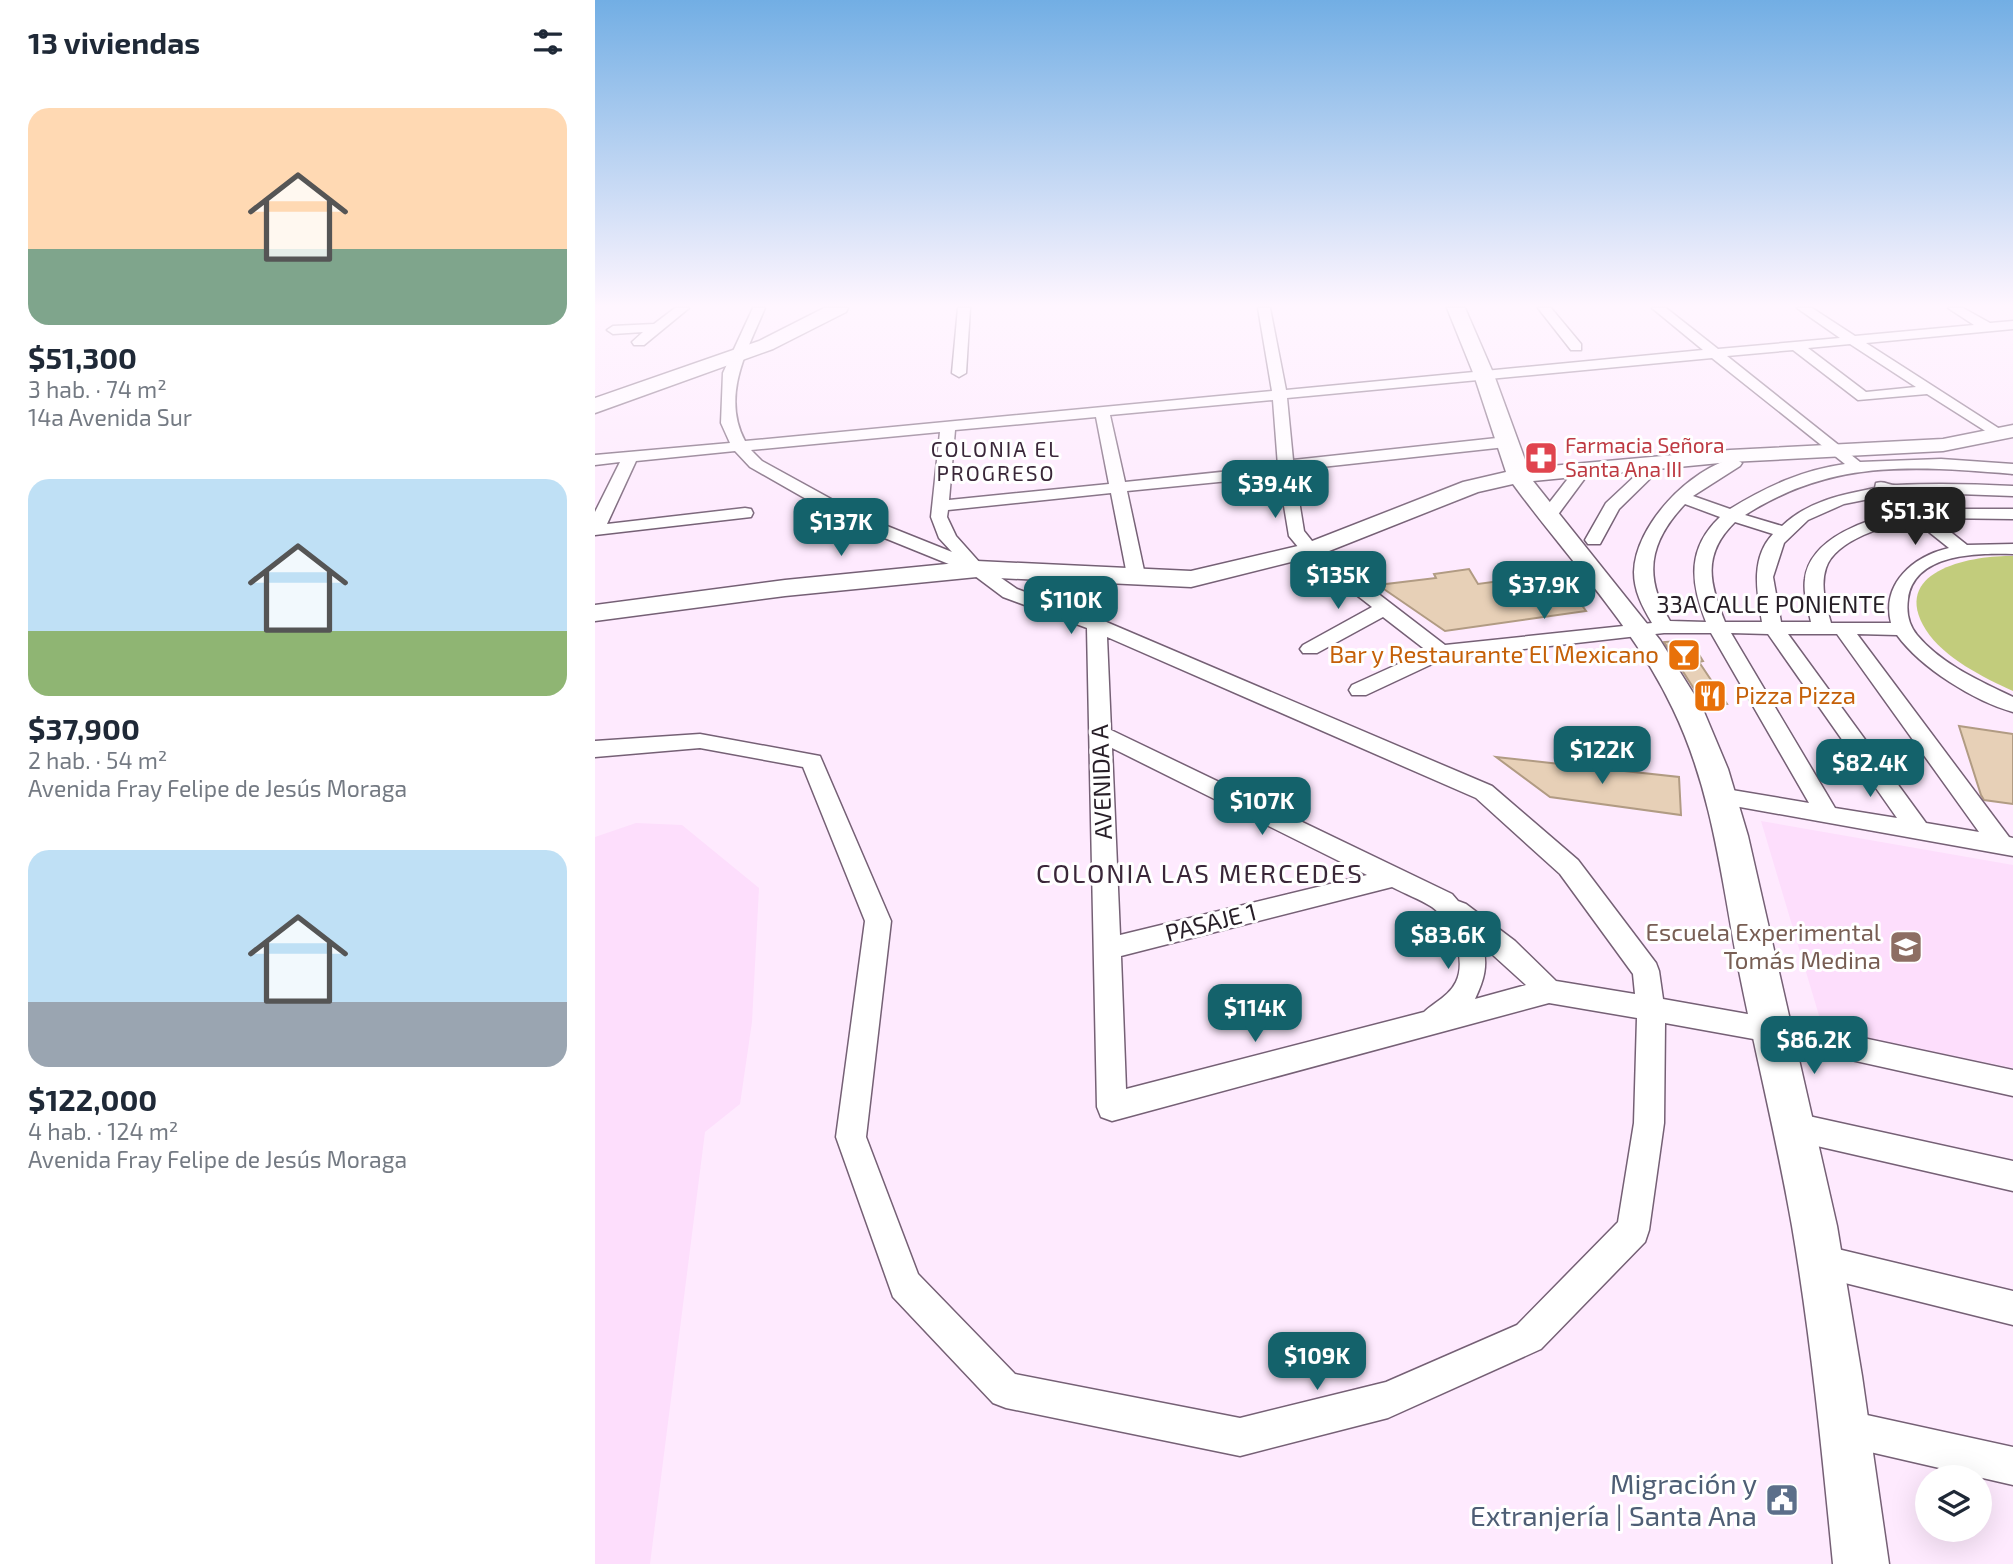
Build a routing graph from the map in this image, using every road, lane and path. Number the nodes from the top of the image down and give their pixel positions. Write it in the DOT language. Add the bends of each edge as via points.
graph roads {
  1 [pos="668,381"];
  2 [pos="730,381"];
  3 [pos="1277,381"];
  4 [pos="1426,381"];
  5 [pos="1486,381"];
  6 [pos="1751,381"];
  7 [pos="1842,381"];
  8 [pos="1915,381"];
  9 [pos="1929,390"];
  10 [pos="1280,396"];
  11 [pos="595,407"];
  12 [pos="1102,412"];
  13 [pos="948,426"];
  14 [pos="2001,438"];
  15 [pos="1506,443"];
  16 [pos="740,447"];
  17 [pos="1837,450"];
  18 [pos="631,457"];
  19 [pos="595,460"];
  20 [pos="1658,463"];
  21 [pos="1734,463"];
  22 [pos="1858,467"];
  23 [pos="1286,468"];
  24 [pos="2013,469"];
  25 [pos="1583,470"];
  26 [pos="1518,476"];
  27 [pos="1118,486"];
  28 [pos="1887,490"];
  29 [pos="2013,491"];
  30 [pos="1682,497"];
  31 [pos="940,506"];
  32 [pos="745,513"];
  33 [pos="2013,514"];
  34 [pos="1918,515"];
  35 [pos="1548,516"];
  36 [pos="1732,516"];
  37 [pos="595,530"];
  38 [pos="1783,532"];
  39 [pos="1594,540"];
  40 [pos="2013,549"];
  41 [pos="1310,550"];
  42 [pos="1964,551"];
  43 [pos="977,569"];
  44 [pos="1136,575"];
  45 [pos="1385,608"];
  46 [pos="595,613"];
  47 [pos="1097,625"];
  48 [pos="1772,626"];
  49 [pos="1716,627"];
  50 [pos="1832,628"];
  51 [pos="1651,629"];
  52 [pos="1903,629"];
  53 [pos="1310,649"];
  54 [pos="1441,652"];
  55 [pos="1360,691"];
  56 [pos="2013,705"];
  57 [pos="1099,733"];
  58 [pos="595,749"];
  59 [pos="1720,796"];
  60 [pos="1828,815"];
  61 [pos="1918,830"];
  62 [pos="2007,846"];
  63 [pos="1396,877"];
  64 [pos="1443,901"];
  65 [pos="1109,948"];
  66 [pos="1549,991"];
  67 [pos="1651,1011"];
  68 [pos="1410,1030"];
  69 [pos="1770,1030"];
  70 [pos="2013,1083"];
  71 [pos="1112,1107"];
  72 [pos="1795,1127"];
  73 [pos="2013,1176"];
  74 [pos="1821,1262"];
  75 [pos="2013,1308"];
  76 [pos="1844,1428"];
  77 [pos="2013,1466"];
  78 [pos="1861,1564"];
  1 -- 11 [label="main road"];
  2 -- 16 [label="street" via="729,423"];
  3 -- 10 [label="street"];
  4 -- 10 [label="street"];
  5 -- 15 [label="street"];
  6 -- 17 [label="street"];
  7 -- 9 [label="street" via="1863,397"];
  8 -- 9 [label="street"];
  9 -- 14 [label="street"];
  10 -- 12 [label="street"];
  10 -- 23 [label="street"];
  12 -- 13 [label="street"];
  12 -- 27 [label="street"];
  13 -- 16 [label="street"];
  13 -- 31 [label="street"];
  14 -- 17 [label="street"];
  15 -- 23 [label="street"];
  15 -- 26 [label="street"];
  16 -- 18 [label="street"];
  16 -- 43 [label="street" via="756,464 856,520"];
  17 -- 20 [label="street"];
  17 -- 22 [label="street"];
  18 -- 19 [label="street"];
  18 -- 37 [label="street"];
  20 -- 25 [label="street"];
  20 -- 39 [label="street" via="1612,508"];
  21 -- 30 [label="street"];
  22 -- 24 [label="street" via="1919,463"];
  22 -- 28 [label="street"];
  22 -- 36 [label="street" via="1792,481 1761,495"];
  23 -- 27 [label="street"];
  23 -- 41 [label="street" via="1296,532"];
  25 -- 26 [label="street"];
  25 -- 35 [label="street"];
  26 -- 35 [label="street"];
  26 -- 41 [label="street" via="1471,487"];
  27 -- 31 [label="street"];
  27 -- 44 [label="street"];
  28 -- 29 [label="street"];
  28 -- 34 [label="street"];
  28 -- 38 [label="street" via="1829,503"];
  30 -- 36 [label="street"];
  30 -- 51 [label="street" via="1655,533 1644,562"];
  31 -- 43 [label="street" via="940,524 948,538"];
  32 -- 37 [label="street"];
  33 -- 34 [label="street"];
  34 -- 42 [label="street"];
  34 -- 50 [label="street" via="1859,531 1818,564 1814,590"];
  35 -- 51 [label="street"];
  36 -- 38 [label="street"];
  36 -- 49 [label="street" via="1713,534 1702,565"];
  38 -- 48 [label="street" via="1763,576"];
  40 -- 42 [label="street"];
  41 -- 44 [label="street" via="1191,579"];
  41 -- 45 [label="street"];
  42 -- 52 [label="street" via="1933,560 1907,579 1898,607"];
  43 -- 44 [label="street"];
  43 -- 46 [label="street"];
  43 -- 47 [label="street" via="1010,593"];
  45 -- 53 [label="street"];
  45 -- 54 [label="street"];
  47 -- 57 [label="street, AVENIDA A"];
  47 -- 67 [label="street" via="1484,792 1569,867 1646,971"];
  48 -- 49 [label="street, 33A CALLE PONIENTE"];
  48 -- 50 [label="street, 33A CALLE PONIENTE"];
  48 -- 61 [label="street"];
  49 -- 51 [label="street, 33A CALLE PONIENTE"];
  49 -- 60 [label="street"];
  50 -- 52 [label="street, 33A CALLE PONIENTE"];
  50 -- 62 [label="street"];
  51 -- 54 [label="street, 33A CALLE PONIENTE"];
  51 -- 59 [label="street" via="1689,709"];
  52 -- 56 [label="street" via="1954,674"];
  54 -- 55 [label="street, 33A CALLE PONIENTE"];
  57 -- 63 [label="street"];
  57 -- 65 [label="street, AVENIDA A"];
  58 -- 67 [label="street" via="700,741 812,761 878,921 851,1137 905,1285 1006,1390 1240,1437 1388,1401 1529,1337 1633,1230 1649,1123"];
  59 -- 60 [label="street"];
  59 -- 69 [label="street"];
  60 -- 61 [label="street"];
  61 -- 62 [label="street"];
  63 -- 64 [label="street"];
  63 -- 65 [label="street, PASAJE 1"];
  64 -- 66 [label="street" via="1506,949"];
  64 -- 68 [label="street" via="1470,941 1473,975 1456,1004"];
  65 -- 71 [label="street, AVENIDA A"];
  66 -- 67 [label="street"];
  66 -- 68 [label="street"];
  67 -- 69 [label="street"];
  68 -- 71 [label="street"];
  69 -- 70 [label="street"];
  69 -- 72 [label="street"];
  72 -- 73 [label="street"];
  72 -- 74 [label="street"];
  74 -- 75 [label="street"];
  74 -- 76 [label="street"];
  76 -- 77 [label="street"];
  76 -- 78 [label="street"];
}
